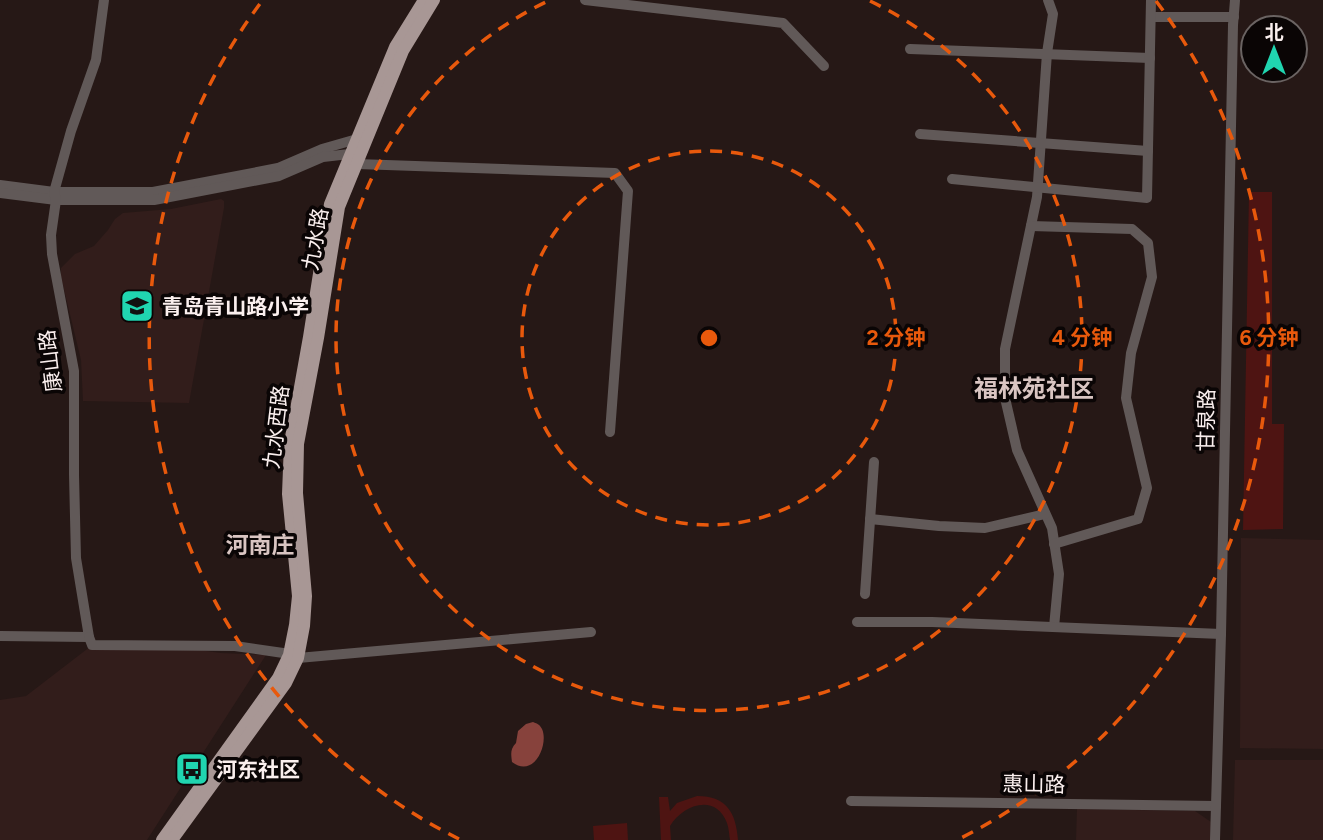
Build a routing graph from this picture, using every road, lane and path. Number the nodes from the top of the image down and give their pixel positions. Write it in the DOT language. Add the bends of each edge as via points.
graph roads {
  1 [pos="104,0"];
  2 [pos="424,0"];
  3 [pos="434,0"];
  4 [pos="585,0"];
  5 [pos="1048,0"];
  6 [pos="1152,0"];
  7 [pos="1235,0"];
  8 [pos="1151,17"];
  9 [pos="1234,17"];
  10 [pos="911,49"];
  11 [pos="1047,53"];
  12 [pos="1150,58"];
  13 [pos="824,66"];
  14 [pos="920,134"];
  15 [pos="1041,143"];
  16 [pos="359,150"];
  17 [pos="1148,151"];
  18 [pos="952,179"];
  19 [pos="0,185"];
  20 [pos="1038,187"];
  21 [pos="0,193"];
  22 [pos="55,196"];
  23 [pos="1031,226"];
  24 [pos="610,432"];
  25 [pos="874,462"];
  26 [pos="1045,514"];
  27 [pos="870,519"];
  28 [pos="1054,544"];
  29 [pos="865,594"];
  30 [pos="857,622"];
  31 [pos="1054,627"];
  32 [pos="591,632"];
  33 [pos="1221,634"];
  34 [pos="0,636"];
  35 [pos="89,637"];
  36 [pos="294,656"];
  37 [pos="851,801"];
  38 [pos="1216,806"];
  39 [pos="162,840"];
  40 [pos="173,840"];
  41 [pos="1215,840"];
  1 -- 22 [label="street, 康山路" via="96,60"];
  2 -- 16 [label="main road, 九水西路" via="395,47"];
  3 -- 16 [label="main road" via="403,51"];
  4 -- 13 [label="street" via="783,23"];
  5 -- 11 [label="street" via="1053,14"];
  6 -- 8 [label="street"];
  7 -- 9 [label="street, 甘泉路"];
  8 -- 9 [label="street"];
  8 -- 12 [label="street"];
  9 -- 33 [label="street, 甘泉路"];
  10 -- 11 [label="street"];
  11 -- 12 [label="street"];
  11 -- 15 [label="street"];
  12 -- 17 [label="street"];
  14 -- 15 [label="street"];
  15 -- 17 [label="street"];
  15 -- 20 [label="street"];
  16 -- 22 [label="street" via="321,149 278,168 153,192"];
  16 -- 24 [label="street" via="615,173 628,191"];
  16 -- 36 [label="main road, 九水西路" via="330,204 290,443 288,494 298,596"];
  17 -- 20 [label="street" via="1147,198"];
  18 -- 20 [label="street"];
  19 -- 22 [label="street"];
  20 -- 23 [label="street"];
  21 -- 22 [label="street"];
  22 -- 35 [label="street, 康山路" via="52,254 74,371 76,558"];
  23 -- 26 [label="street" via="1005,349 1005,398 1017,450"];
  23 -- 28 [label="street" via="1132,229 1148,243 1152,277 1131,353 1126,398 1147,488 1138,519"];
  25 -- 27 [label="street"];
  26 -- 27 [label="street" via="985,528"];
  26 -- 28 [label="street"];
  27 -- 29 [label="street"];
  28 -- 31 [label="street" via="1059,574"];
  30 -- 31 [label="street"];
  31 -- 33 [label="street"];
  32 -- 36 [label="street"];
  33 -- 38 [label="street, 甘泉路"];
  34 -- 35 [label="street"];
  35 -- 36 [label="street" via="92,645 235,646"];
  36 -- 39 [label="main road, 九水西路"];
  36 -- 40 [label="main road" via="286,683"];
  37 -- 38 [label="street, 惠山路"];
  38 -- 41 [label="street, 甘泉路"];
}
